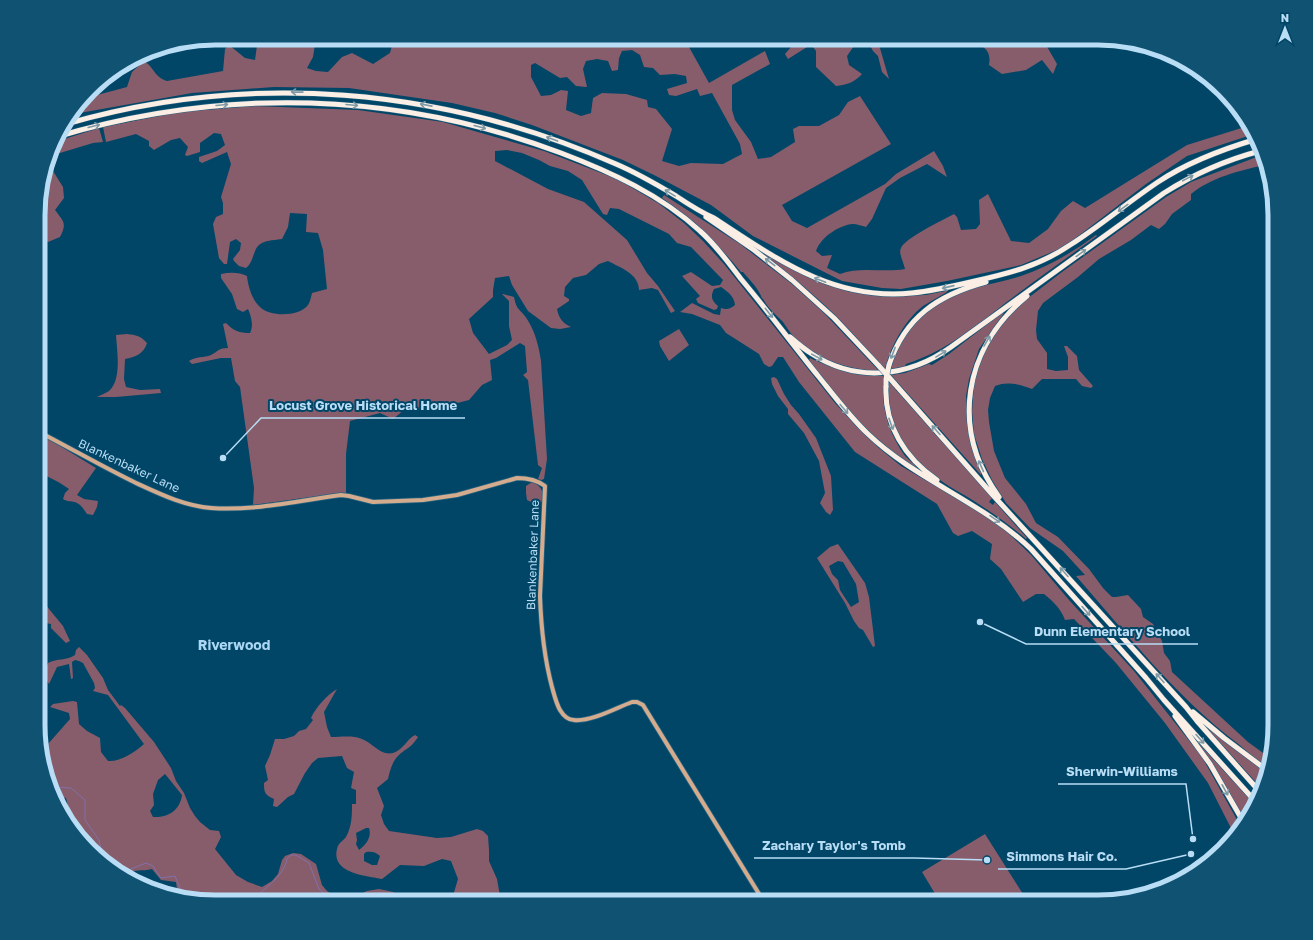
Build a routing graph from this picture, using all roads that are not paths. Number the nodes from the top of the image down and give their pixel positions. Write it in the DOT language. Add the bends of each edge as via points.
graph roads {
  1 [pos="73,122"];
  2 [pos="66,134"];
  3 [pos="1251,141"];
  4 [pos="1256,152"];
  5 [pos="703,213"];
  6 [pos="1026,268"];
  7 [pos="1050,275"];
  8 [pos="786,334"];
  9 [pos="45,435"];
  10 [pos="962,498"];
  11 [pos="1009,511"];
  12 [pos="1164,700"];
  13 [pos="1186,707"];
  14 [pos="1263,766"];
  15 [pos="1256,787"];
  16 [pos="1251,797"];
  17 [pos="1240,817"];
  18 [pos="760,895"];
  5 -- 1 [label="highway, one-way" via="628,170 558,141 475,115 396,100 316,93 250,93 156,104"];
  2 -- 8 [label="highway, one-way" via="148,114 222,105 281,102 393,110 495,131 548,148 599,169 644,190 672,208 711,242"];
  3 -- 6 [label="highway, one-way" via="1177,170 1069,246"];
  7 -- 4 [label="highway, one-way" via="1179,183 1224,162"];
  6 -- 5 [label="highway, one-way" via="926,292 864,292 828,283 802,272"];
  11 -- 5 [label="highway, one-way, bridge" via="838,322 792,280"];
  6 -- 10 [label="highway, one-way, bridge" via="983,282 932,304 905,331 889,365 886,379 887,408 897,437 923,470"];
  8 -- 7 [label="highway, one-way" via="812,354 842,368 873,373 895,372 927,362 944,353"];
  11 -- 7 [label="highway, one-way" via="989,482 977,454 970,426 971,386 979,357 996,326"];
  8 -- 10 [label="highway, one-way" via="844,409 866,432 902,462"];
  9 -- 18 [label="street, Blankenbaker Lane" via="159,494 210,508 250,508 341,495 373,502 408,501 457,495 516,478 526,478 542,484 545,486 541,614 547,664 559,710 568,719 577,720 595,717 632,702 642,705"];
  10 -- 12 [label="highway, one-way" via="1000,523 1031,549"];
  13 -- 11 [label="highway, one-way"];
  12 -- 16 [label="highway, one-way"];
  12 -- 17 [label="highway, one-way" via="1210,764"];
  13 -- 14 [label="highway"];
  13 -- 15 [label="highway"];
}
